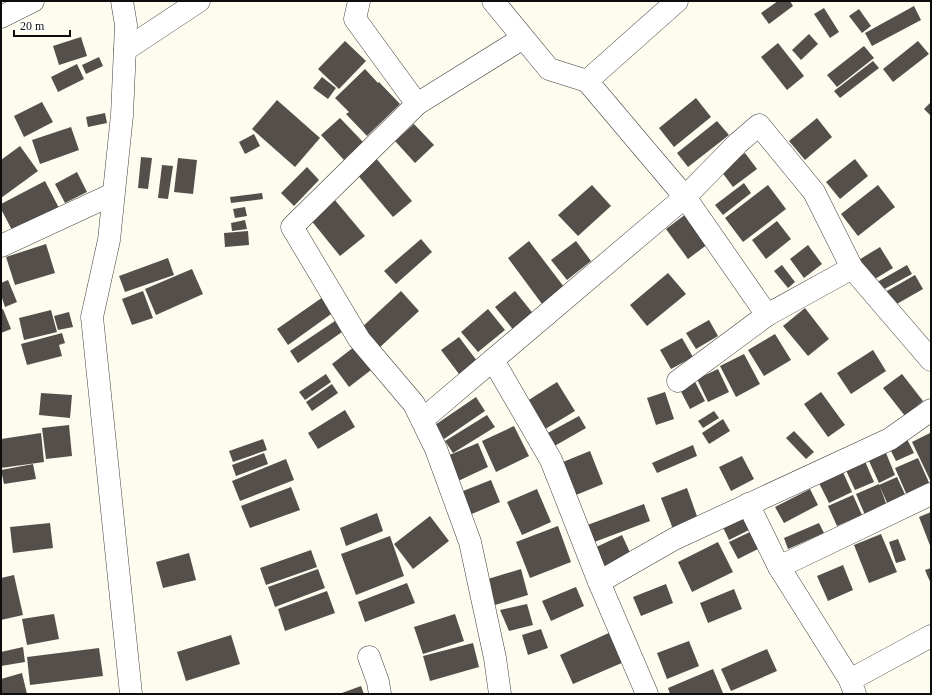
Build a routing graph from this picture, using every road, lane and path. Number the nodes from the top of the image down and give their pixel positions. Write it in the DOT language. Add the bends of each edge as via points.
graph roads {
  1 [pos="33,1"];
  2 [pos="122,1"];
  3 [pos="198,1"];
  4 [pos="359,1"];
  5 [pos="493,1"];
  6 [pos="677,1"];
  7 [pos="1,17"];
  8 [pos="524,38"];
  9 [pos="125,50"];
  10 [pos="586,81"];
  11 [pos="417,104"];
  12 [pos="114,194"];
  13 [pos="685,197"];
  14 [pos="1,246"];
  15 [pos="852,268"];
  16 [pos="767,315"];
  17 [pos="493,360"];
  18 [pos="931,360"];
  19 [pos="678,381"];
  20 [pos="931,410"];
  21 [pos="422,420"];
  22 [pos="931,494"];
  23 [pos="748,504"];
  24 [pos="779,567"];
  25 [pos="599,582"];
  26 [pos="931,636"];
  27 [pos="369,657"];
  28 [pos="853,687"];
  29 [pos="131,694"];
  30 [pos="380,694"];
  31 [pos="500,694"];
  32 [pos="647,694"];
  1 -- 7 [label="street"];
  2 -- 9 [label="street" via="126,25"];
  3 -- 9 [label="street"];
  4 -- 11 [label="street" via="355,19"];
  5 -- 8 [label="street"];
  6 -- 10 [label="street"];
  8 -- 10 [label="street" via="549,68"];
  8 -- 11 [label="street"];
  9 -- 12 [label="street"];
  10 -- 13 [label="street"];
  11 -- 21 [label="street" via="292,227 359,339 414,404"];
  12 -- 14 [label="street"];
  12 -- 29 [label="street" via="109,240 92,317"];
  13 -- 15 [label="street" via="759,125 814,192"];
  13 -- 16 [label="street"];
  13 -- 17 [label="street"];
  15 -- 16 [label="street"];
  15 -- 18 [label="street"];
  16 -- 19 [label="street"];
  17 -- 21 [label="street"];
  17 -- 25 [label="street" via="551,460"];
  20 -- 23 [label="street" via="890,439"];
  21 -- 31 [label="street" via="436,449 470,542 495,658"];
  22 -- 24 [label="street"];
  23 -- 24 [label="street"];
  23 -- 25 [label="street" via="674,539"];
  24 -- 28 [label="street"];
  25 -- 32 [label="street"];
  26 -- 28 [label="street"];
  27 -- 30 [label="street"];
}
